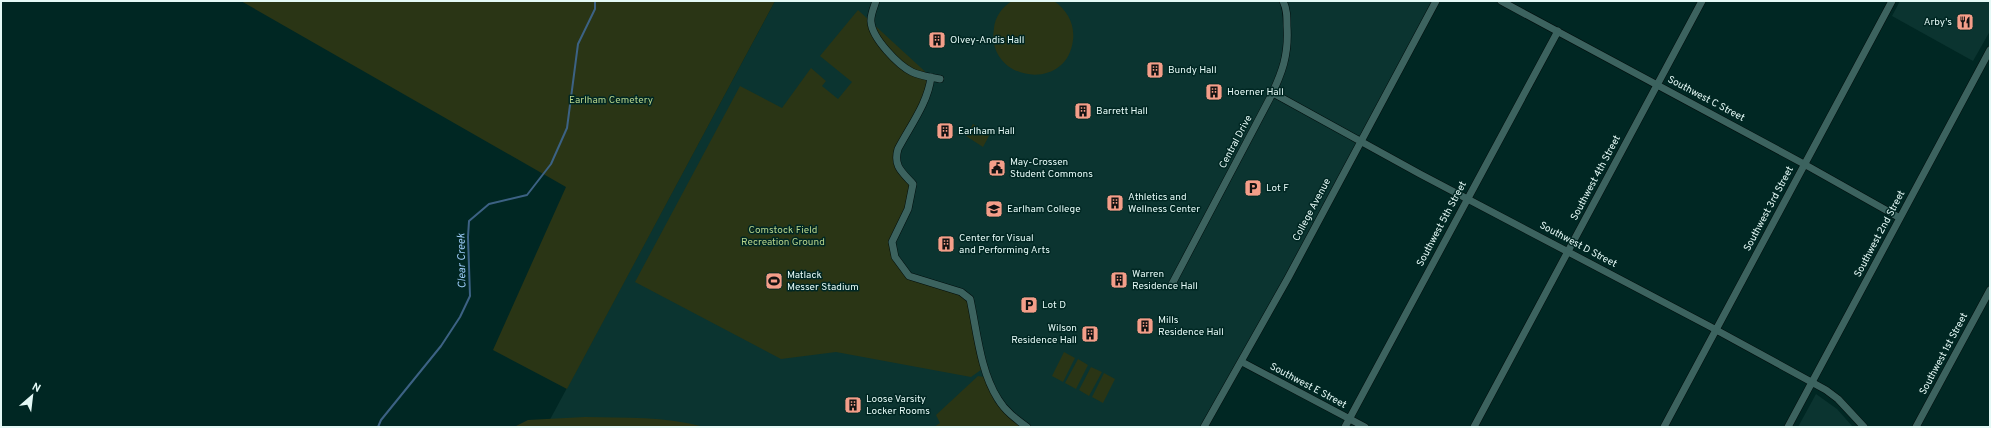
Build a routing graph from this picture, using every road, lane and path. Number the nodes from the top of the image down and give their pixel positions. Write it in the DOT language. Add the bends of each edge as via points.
graph roads {
  1 [pos="876,1"];
  2 [pos="1283,1"];
  3 [pos="1436,1"];
  4 [pos="1501,1"];
  5 [pos="1702,1"];
  6 [pos="1892,1"];
  7 [pos="1558,31"];
  8 [pos="1990,50"];
  9 [pos="931,77"];
  10 [pos="940,79"];
  11 [pos="1657,85"];
  12 [pos="1273,92"];
  13 [pos="1360,141"];
  14 [pos="1804,164"];
  15 [pos="1467,199"];
  16 [pos="1900,218"];
  17 [pos="1568,252"];
  18 [pos="1172,284"];
  19 [pos="1990,290"];
  20 [pos="1716,330"];
  21 [pos="1242,362"];
  22 [pos="1811,382"];
  23 [pos="1349,419"];
  24 [pos="1027,427"];
  25 [pos="1204,427"];
  26 [pos="1345,427"];
  27 [pos="1365,427"];
  28 [pos="1474,427"];
  29 [pos="1664,427"];
  30 [pos="1788,427"];
  31 [pos="1864,427"];
  32 [pos="1916,427"];
  1 -- 9 [label="street" via="870,22 874,33 894,58 912,72"];
  2 -- 12 [label="street, Central Drive" via="1286,8 1287,56"];
  3 -- 13 [label="street, College Avenue"];
  4 -- 7 [label="street, Southwest C Street"];
  5 -- 11 [label="street, Southwest 4th Street"];
  6 -- 14 [label="street, Southwest 3rd Street"];
  7 -- 11 [label="street, Southwest C Street"];
  7 -- 15 [label="street, Southwest 5th Street"];
  8 -- 16 [label="street, Southwest 2nd Street"];
  9 -- 10 [label="street"];
  9 -- 24 [label="street" via="930,87 896,157 896,163 913,184 908,209 892,242 895,257 909,276 961,292 970,299 989,381 998,400"];
  11 -- 14 [label="street, Southwest C Street"];
  11 -- 17 [label="street, Southwest 4th Street"];
  12 -- 13 [label="street, Southwest D Street"];
  12 -- 18 [label="street, Central Drive"];
  13 -- 15 [label="street, Southwest D Street"];
  13 -- 21 [label="street, College Avenue"];
  14 -- 16 [label="street, Southwest C Street"];
  14 -- 20 [label="street, Southwest 3rd Street"];
  15 -- 17 [label="street, Southwest D Street"];
  15 -- 23 [label="street, Southwest 5th Street"];
  16 -- 22 [label="street, Southwest 2nd Street"];
  17 -- 20 [label="street, Southwest D Street"];
  17 -- 28 [label="street, Southwest 4th Street"];
  19 -- 32 [label="street, Southwest 1st Street"];
  20 -- 22 [label="street, Southwest D Street"];
  20 -- 29 [label="street, Southwest 3rd Street"];
  21 -- 23 [label="street, Southwest E Street"];
  21 -- 25 [label="street, College Avenue"];
  22 -- 30 [label="street, Southwest 2nd Street"];
  22 -- 31 [label="street, Southwest D Street" via="1838,399"];
  23 -- 26 [label="street, Southwest 5th Street"];
  23 -- 27 [label="street, Southwest E Street"];
}
